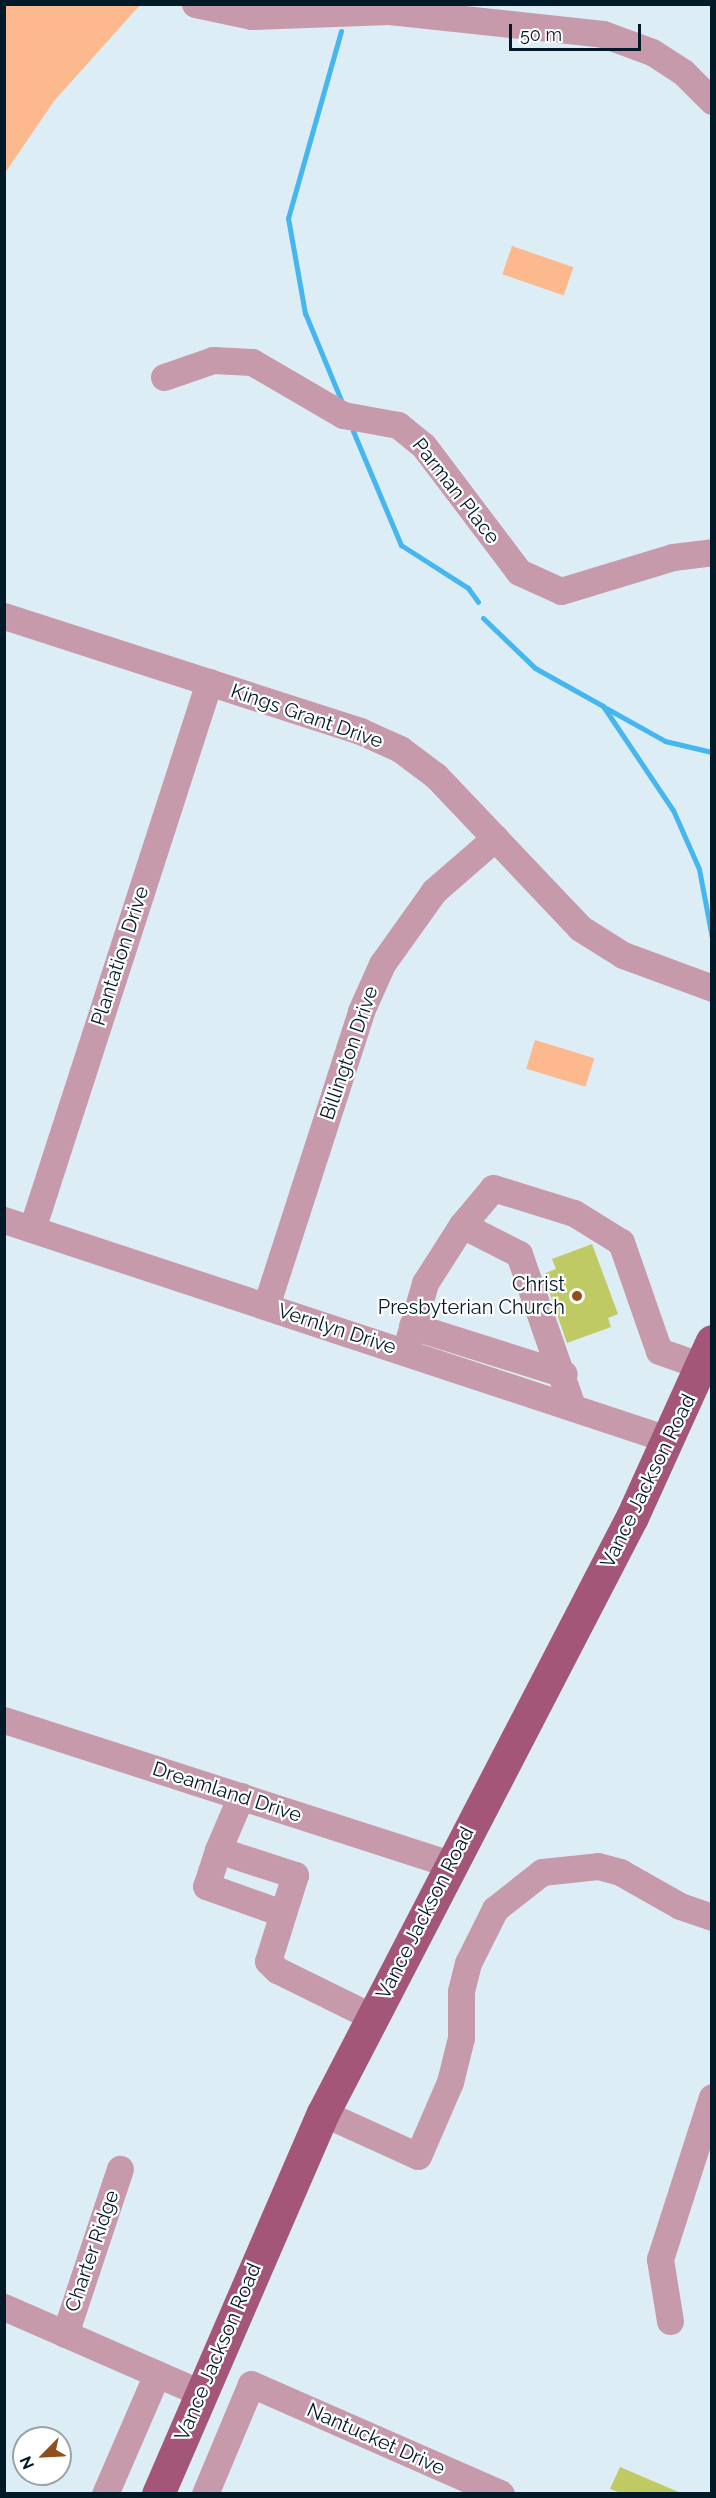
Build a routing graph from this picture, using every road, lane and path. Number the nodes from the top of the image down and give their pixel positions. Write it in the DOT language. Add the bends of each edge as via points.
graph roads {
  1 [pos="195,4"];
  2 [pos="711,101"];
  3 [pos="164,377"];
  4 [pos="711,552"];
  5 [pos="4,616"];
  6 [pos="209,682"];
  7 [pos="495,838"];
  8 [pos="711,988"];
  9 [pos="4,1220"];
  10 [pos="462,1225"];
  11 [pos="32,1229"];
  12 [pos="266,1306"];
  13 [pos="412,1326"];
  14 [pos="405,1352"];
  15 [pos="707,1354"];
  16 [pos="523,1361"];
  17 [pos="564,1374"];
  18 [pos="517,1389"];
  19 [pos="572,1406"];
  20 [pos="670,1440"];
  21 [pos="4,1720"];
  22 [pos="242,1796"];
  23 [pos="218,1850"];
  24 [pos="450,1864"];
  25 [pos="282,1913"];
  26 [pos="711,1917"];
  27 [pos="372,2017"];
  28 [pos="711,2097"];
  29 [pos="322,2113"];
  30 [pos="120,2169"];
  31 [pos="4,2307"];
  32 [pos="670,2321"];
  33 [pos="64,2334"];
  34 [pos="157,2374"];
  35 [pos="201,2393"];
  36 [pos="105,2493"];
  37 [pos="158,2493"];
  38 [pos="205,2493"];
  39 [pos="501,2493"];
  1 -- 2 [label="street" via="241,16 389,11 603,34 652,52 683,72"];
  3 -- 4 [label="street, Parman Place" via="213,360 252,362 343,415 398,425 423,445 519,572 561,591 673,557"];
  5 -- 6 [label="street, Kings Grant Drive"];
  6 -- 7 [label="street, Kings Grant Drive" via="360,731 400,749 436,776"];
  6 -- 11 [label="street, Plantation Drive"];
  7 -- 8 [label="street, Kings Grant Drive" via="560,912 594,938 638,962"];
  7 -- 12 [label="street, Billington Drive" via="434,891 382,963 361,1011"];
  9 -- 11 [label="street, Vernlyn Drive"];
  10 -- 13 [label="street" via="425,1283"];
  10 -- 15 [label="street" via="493,1188 574,1213 621,1242 659,1351"];
  10 -- 17 [label="street" via="519,1254"];
  11 -- 12 [label="street, Vernlyn Drive"];
  12 -- 14 [label="street, Vernlyn Drive"];
  13 -- 14 [label="street"];
  13 -- 16 [label="street"];
  14 -- 18 [label="street, Vernlyn Drive"];
  15 -- 20 [label="main road, Vance Jackson Road"];
  16 -- 17 [label="street"];
  16 -- 18 [label="street"];
  17 -- 19 [label="street"];
  18 -- 19 [label="street, Vernlyn Drive"];
  19 -- 20 [label="street, Vernlyn Drive"];
  20 -- 24 [label="main road, Vance Jackson Road"];
  21 -- 22 [label="street, Dreamland Drive"];
  22 -- 23 [label="street"];
  22 -- 24 [label="street, Dreamland Drive"];
  23 -- 25 [label="street" via="206,1886"];
  23 -- 25 [label="street" via="295,1875"];
  24 -- 27 [label="main road, Vance Jackson Road"];
  25 -- 27 [label="street" via="268,1961 277,1970"];
  26 -- 29 [label="street" via="680,1906 620,1872 598,1866 542,1872 516,1888 495,1909 468,1963 461,1992 461,2038 450,2082 418,2156"];
  27 -- 29 [label="main road, Vance Jackson Road"];
  28 -- 32 [label="street" via="660,2259"];
  29 -- 35 [label="main road, Vance Jackson Road"];
  30 -- 33 [label="street, Charter Ridge"];
  31 -- 33 [label="street"];
  33 -- 34 [label="street"];
  34 -- 35 [label="street"];
  34 -- 36 [label="street"];
  35 -- 37 [label="main road, Vance Jackson Road"];
  38 -- 39 [label="street, Nantucket Drive" via="251,2384"];
}
